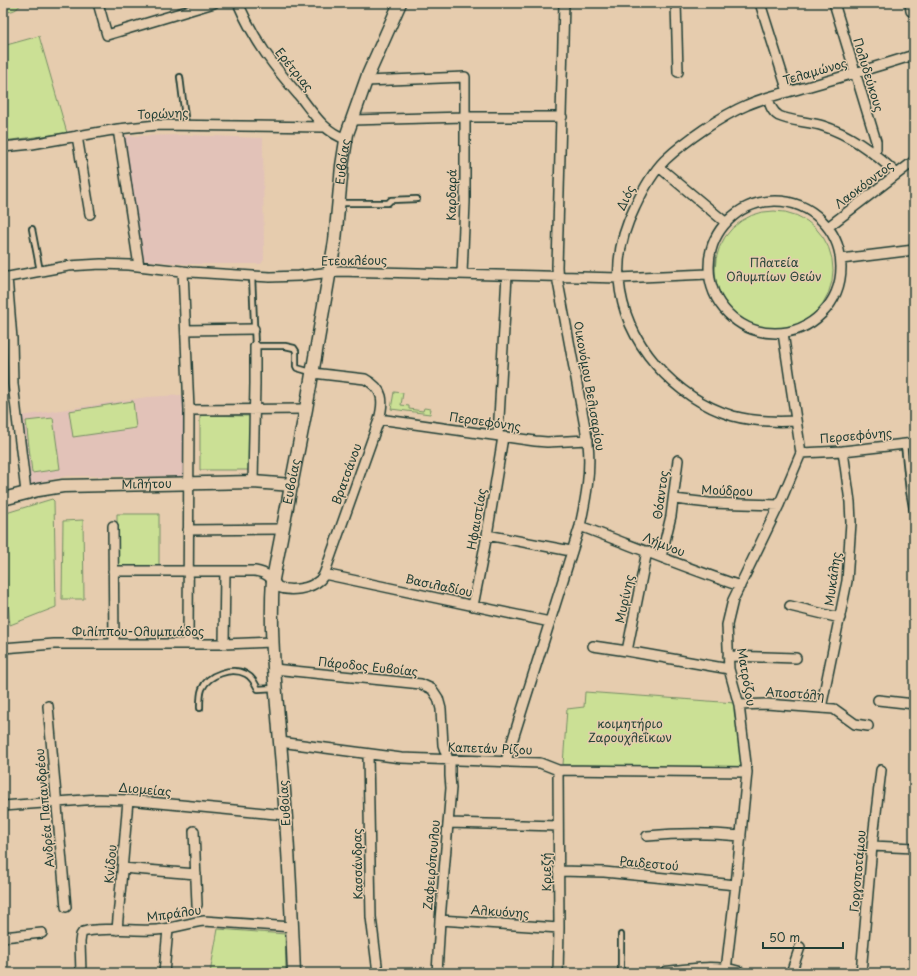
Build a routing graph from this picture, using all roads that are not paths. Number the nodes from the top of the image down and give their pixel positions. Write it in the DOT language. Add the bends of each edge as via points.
graph roads {
  1 [pos="98,3"];
  2 [pos="214,3"];
  3 [pos="238,3"];
  4 [pos="400,3"];
  5 [pos="564,3"];
  6 [pos="676,3"];
  7 [pos="760,3"];
  8 [pos="834,3"];
  9 [pos="914,55"];
  10 [pos="678,72"];
  11 [pos="855,73"];
  12 [pos="180,77"];
  13 [pos="366,81"];
  14 [pos="788,92"];
  15 [pos="768,98"];
  16 [pos="465,117"];
  17 [pos="562,117"];
  18 [pos="352,120"];
  19 [pos="186,125"];
  20 [pos="325,127"];
  21 [pos="118,128"];
  22 [pos="78,136"];
  23 [pos="346,139"];
  24 [pos="3,147"];
  25 [pos="873,153"];
  26 [pos="914,161"];
  27 [pos="659,167"];
  28 [pos="898,174"];
  29 [pos="417,199"];
  30 [pos="338,202"];
  31 [pos="90,214"];
  32 [pos="725,222"];
  33 [pos="828,227"];
  34 [pos="32,229"];
  35 [pos="914,250"];
  36 [pos="841,259"];
  37 [pos="139,266"];
  38 [pos="40,271"];
  39 [pos="183,271"];
  40 [pos="329,272"];
  41 [pos="462,274"];
  42 [pos="708,274"];
  43 [pos="506,275"];
  44 [pos="252,276"];
  45 [pos="557,276"];
  46 [pos="5,278"];
  47 [pos="619,278"];
  48 [pos="186,330"];
  49 [pos="254,330"];
  50 [pos="783,333"];
  51 [pos="254,346"];
  52 [pos="313,373"];
  53 [pos="306,409"];
  54 [pos="189,410"];
  55 [pos="254,410"];
  56 [pos="379,420"];
  57 [pos="796,421"];
  58 [pos="500,436"];
  59 [pos="588,440"];
  60 [pos="914,442"];
  61 [pos="904,444"];
  62 [pos="843,451"];
  63 [pos="801,453"];
  64 [pos="678,460"];
  65 [pos="188,482"];
  66 [pos="253,482"];
  67 [pos="292,485"];
  68 [pos="26,492"];
  69 [pos="3,499"];
  70 [pos="674,499"];
  71 [pos="779,505"];
  72 [pos="914,518"];
  73 [pos="113,526"];
  74 [pos="580,526"];
  75 [pos="283,529"];
  76 [pos="188,530"];
  77 [pos="487,535"];
  78 [pos="571,551"];
  79 [pos="647,551"];
  80 [pos="661,557"];
  81 [pos="113,571"];
  82 [pos="189,571"];
  83 [pos="225,571"];
  84 [pos="324,574"];
  85 [pos="273,579"];
  86 [pos="740,586"];
  87 [pos="473,606"];
  88 [pos="790,606"];
  89 [pos="840,618"];
  90 [pos="550,622"];
  91 [pos="272,642"];
  92 [pos="114,644"];
  93 [pos="188,644"];
  94 [pos="224,644"];
  95 [pos="593,646"];
  96 [pos="3,648"];
  97 [pos="627,650"];
  98 [pos="728,656"];
  99 [pos="796,658"];
  100 [pos="274,669"];
  101 [pos="729,669"];
  102 [pos="276,688"];
  103 [pos="878,700"];
  104 [pos="914,704"];
  105 [pos="739,705"];
  106 [pos="48,706"];
  107 [pos="200,708"];
  108 [pos="821,708"];
  109 [pos="868,726"];
  110 [pos="280,742"];
  111 [pos="368,755"];
  112 [pos="448,760"];
  113 [pos="506,761"];
  114 [pos="558,770"];
  115 [pos="881,770"];
  116 [pos="747,772"];
  117 [pos="128,800"];
  118 [pos="57,801"];
  119 [pos="3,806"];
  120 [pos="286,815"];
  121 [pos="448,823"];
  122 [pos="558,826"];
  123 [pos="194,831"];
  124 [pos="647,836"];
  125 [pos="741,836"];
  126 [pos="872,846"];
  127 [pos="914,848"];
  128 [pos="122,868"];
  129 [pos="558,870"];
  130 [pos="196,874"];
  131 [pos="736,885"];
  132 [pos="197,905"];
  133 [pos="66,907"];
  134 [pos="440,920"];
  135 [pos="292,928"];
  136 [pos="559,928"];
  137 [pos="168,929"];
  138 [pos="117,930"];
  139 [pos="42,933"];
  140 [pos="621,935"];
  141 [pos="3,937"];
  142 [pos="800,947"];
  143 [pos="726,970"];
  144 [pos="686,972"];
  145 [pos="81,973"];
  146 [pos="164,973"];
  147 [pos="294,973"];
  148 [pos="378,973"];
  149 [pos="437,973"];
  150 [pos="558,973"];
  151 [pos="621,973"];
  152 [pos="666,973"];
  153 [pos="739,973"];
  154 [pos="791,973"];
  155 [pos="861,973"];
  1 -- 2 [label="street" via="107,35"];
  3 -- 20 [label="street, Ερέτριας" via="269,59"];
  4 -- 13 [label="main road, Ευβοίας"];
  5 -- 17 [label="street, Οικονόμου Βελισαρίου"];
  6 -- 10 [label="street"];
  7 -- 14 [label="street"];
  8 -- 11 [label="street, Πολυδεύκους"];
  9 -- 11 [label="street, Τελαμώνος"];
  11 -- 14 [label="street, Τελαμώνος"];
  11 -- 25 [label="street, Πολυδεύκους" via="876,142"];
  12 -- 19 [label="lane"];
  13 -- 16 [label="street, Καρδαρά" via="465,78"];
  13 -- 18 [label="main road, Ευβοίας"];
  14 -- 15 [label="street, Τελαμώνος"];
  15 -- 25 [label="street" via="772,110 777,115 812,122 834,130"];
  15 -- 27 [label="street, Διός" via="719,120"];
  16 -- 17 [label="street"];
  16 -- 18 [label="street"];
  16 -- 41 [label="street, Καρδαρά"];
  17 -- 45 [label="street, Οικονόμου Βελισαρίου"];
  18 -- 23 [label="main road, Ευβοίας"];
  19 -- 20 [label="street, Τορώνης"];
  19 -- 21 [label="street, Τορώνης"];
  20 -- 23 [label="street, Ερέτριας"];
  21 -- 22 [label="street, Τορώνης"];
  21 -- 37 [label="street"];
  22 -- 24 [label="street, Τορώνης"];
  22 -- 31 [label="street"];
  23 -- 30 [label="main road, Ευβοίας"];
  25 -- 28 [label="street"];
  26 -- 28 [label="street, Λαοκόοντος"];
  27 -- 32 [label="street"];
  27 -- 47 [label="street, Διός" via="644,188 628,220 621,248"];
  28 -- 33 [label="street, Λαοκόοντος"];
  29 -- 30 [label="lane" via="391,200 388,203"];
  30 -- 40 [label="main road, Ευβοίας"];
  32 -- 33 [label="street" via="747,206 772,200 798,204 819,217"];
  32 -- 42 [label="street" via="711,246"];
  33 -- 36 [label="street" via="837,242"];
  34 -- 38 [label="lane"];
  35 -- 36 [label="street"];
  36 -- 50 [label="street" via="839,283 829,305 809,324"];
  37 -- 38 [label="street, Ετεοκλέους" via="90,264"];
  37 -- 39 [label="street, Ετεοκλέους"];
  38 -- 46 [label="street, Ετεοκλέους"];
  39 -- 44 [label="street, Ετεοκλέους"];
  39 -- 48 [label="street"];
  40 -- 41 [label="street, Ετεοκλέους"];
  40 -- 44 [label="street, Ετεοκλέους" via="289,277"];
  40 -- 52 [label="main road, Ευβοίας"];
  41 -- 43 [label="street, Ετεοκλέους"];
  42 -- 47 [label="street, Ετεοκλέους"];
  42 -- 50 [label="street" via="714,294 727,314 747,327"];
  43 -- 45 [label="street, Ετεοκλέους"];
  43 -- 58 [label="street, Ηφαιστίας"];
  44 -- 49 [label="lane"];
  45 -- 47 [label="street, Ετεοκλέους"];
  45 -- 59 [label="street, Οικονόμου Βελισαρίου"];
  46 -- 68 [label="street"];
  47 -- 57 [label="street, Διός" via="621,296 640,344 656,365 678,386 706,404 734,416 760,421"];
  48 -- 49 [label="street"];
  48 -- 54 [label="street"];
  49 -- 51 [label="lane"];
  50 -- 57 [label="street"];
  51 -- 52 [label="lane" via="294,348 297,368"];
  51 -- 55 [label="street"];
  52 -- 53 [label="main road, Ευβοίας"];
  52 -- 56 [label="street, Βρατσάνου" via="366,379 373,383 382,398"];
  53 -- 55 [label="street"];
  53 -- 67 [label="main road, Ευβοίας"];
  54 -- 55 [label="street"];
  54 -- 65 [label="street"];
  55 -- 66 [label="street"];
  56 -- 58 [label="street, Περσεφόνης"];
  56 -- 84 [label="street, Βρατσάνου"];
  57 -- 63 [label="street"];
  58 -- 59 [label="street, Περσεφόνης" via="547,442"];
  58 -- 77 [label="street, Ηφαιστίας"];
  59 -- 74 [label="street, Οικονόμου Βελισαρίου" via="590,470"];
  60 -- 61 [label="street, Περσεφόνης"];
  61 -- 62 [label="street, Περσεφόνης"];
  61 -- 72 [label="lane"];
  62 -- 63 [label="street, Περσεφόνης"];
  62 -- 89 [label="street, Μυκάλης" via="851,522 847,581"];
  63 -- 71 [label="street, Ματρόζου"];
  64 -- 70 [label="street, Θόαντος"];
  65 -- 66 [label="main road, Μιλήτου"];
  65 -- 68 [label="main road, Μιλήτου" via="63,486"];
  65 -- 76 [label="street"];
  66 -- 67 [label="main road, Μιλήτου"];
  67 -- 75 [label="main road, Ευβοίας"];
  68 -- 69 [label="main road, Μιλήτου"];
  70 -- 71 [label="street, Μούδρου"];
  70 -- 80 [label="street, Θόαντος"];
  71 -- 86 [label="street, Ματρόζου"];
  73 -- 81 [label="street"];
  74 -- 78 [label="street, Οικονόμου Βελισαρίου"];
  74 -- 79 [label="street, Λήμνου"];
  75 -- 76 [label="street"];
  75 -- 85 [label="main road, Ευβοίας"];
  76 -- 82 [label="street"];
  77 -- 78 [label="street"];
  77 -- 87 [label="street, Ηφαιστίας"];
  78 -- 90 [label="street, Οικονόμου Βελισαρίου"];
  79 -- 80 [label="street, Λήμνου"];
  79 -- 97 [label="street, Μυρίνης"];
  80 -- 86 [label="street, Λήμνου"];
  81 -- 82 [label="street"];
  81 -- 92 [label="street"];
  82 -- 83 [label="street"];
  82 -- 93 [label="street"];
  83 -- 85 [label="street" via="255,570"];
  83 -- 94 [label="street"];
  84 -- 85 [label="street" via="312,585 295,589 278,587"];
  84 -- 87 [label="street, Βασιλαδίου"];
  85 -- 91 [label="main road, Ευβοίας"];
  86 -- 98 [label="street, Ματρόζου" via="732,600 727,624"];
  87 -- 90 [label="street, Βασιλαδίου"];
  88 -- 89 [label="street"];
  89 -- 108 [label="street, Μυκάλης"];
  90 -- 113 [label="street, Οικονόμου Βελισαρίου"];
  91 -- 94 [label="street, Φιλίππου-Ολυμπιάδος"];
  91 -- 100 [label="main road, Ευβοίας"];
  92 -- 93 [label="street, Φιλίππου-Ολυμπιάδος"];
  92 -- 96 [label="street, Φιλίππου-Ολυμπιάδος" via="54,644"];
  93 -- 94 [label="street, Φιλίππου-Ολυμπιάδος"];
  95 -- 97 [label="street"];
  97 -- 101 [label="street"];
  98 -- 99 [label="street"];
  98 -- 101 [label="street, Ματρόζου"];
  100 -- 102 [label="main road, Ευβοίας"];
  100 -- 112 [label="street, Πάροδος Ευβοίας" via="421,684 432,689 441,709"];
  101 -- 105 [label="street, Ματρόζου"];
  102 -- 107 [label="lane" via="258,688 247,675 238,671 223,672 207,682 202,689"];
  102 -- 110 [label="main road, Ευβοίας"];
  103 -- 104 [label="street"];
  105 -- 108 [label="street, Αποστόλη"];
  105 -- 116 [label="street, Ματρόζου"];
  106 -- 118 [label="street, Ανδρέα Παπανδρέου"];
  108 -- 109 [label="street, Αποστόλη" via="834,709 855,724"];
  110 -- 111 [label="street, Καπετάν Ρίζου"];
  110 -- 120 [label="main road, Ευβοίας"];
  111 -- 112 [label="street, Καπετάν Ρίζου"];
  111 -- 148 [label="street, Κασσάνδρας" via="371,917"];
  112 -- 113 [label="street, Καπετάν Ρίζου"];
  112 -- 121 [label="street, Ζαφειρόπουλου" via="451,788"];
  113 -- 114 [label="street, Καπετάν Ρίζου" via="540,763"];
  114 -- 116 [label="street, Καπετάν Ρίζου"];
  114 -- 122 [label="street, Κριεζή"];
  115 -- 126 [label="street, Γοργοποτάμου"];
  116 -- 125 [label="street, Ματρόζου"];
  117 -- 118 [label="street, Διομείας"];
  117 -- 120 [label="street, Διομείας"];
  117 -- 128 [label="street, Κνίδου"];
  118 -- 119 [label="street, Διομείας"];
  118 -- 133 [label="street, Ανδρέα Παπανδρέου"];
  120 -- 135 [label="main road, Ευβοίας"];
  121 -- 122 [label="street"];
  121 -- 134 [label="street, Ζαφειρόπουλου"];
  122 -- 129 [label="street, Κριεζή"];
  123 -- 130 [label="street"];
  124 -- 125 [label="street" via="716,833"];
  125 -- 131 [label="street, Ματρόζου"];
  126 -- 127 [label="street"];
  126 -- 155 [label="street, Γοργοποτάμου"];
  128 -- 130 [label="street"];
  128 -- 138 [label="street, Κνίδου"];
  129 -- 131 [label="street, Ραιδεστού"];
  129 -- 136 [label="street, Κριεζή"];
  130 -- 132 [label="street"];
  131 -- 143 [label="street, Ματρόζου"];
  134 -- 136 [label="street, Αλκυόνης"];
  134 -- 149 [label="street, Ζαφειρόπουλου"];
  135 -- 137 [label="street, Μπράλου" via="204,921"];
  135 -- 147 [label="main road, Ευβοίας"];
  136 -- 150 [label="street, Κριεζή"];
  137 -- 138 [label="street, Μπράλου"];
  137 -- 146 [label="street"];
  138 -- 145 [label="street, Μπράλου" via="83,932 80,942"];
  139 -- 141 [label="street"];
  140 -- 151 [label="lane"];
  142 -- 154 [label="street"];
  143 -- 144 [label="main road"];
  143 -- 153 [label="main road"];
  144 -- 152 [label="main road"];
}
